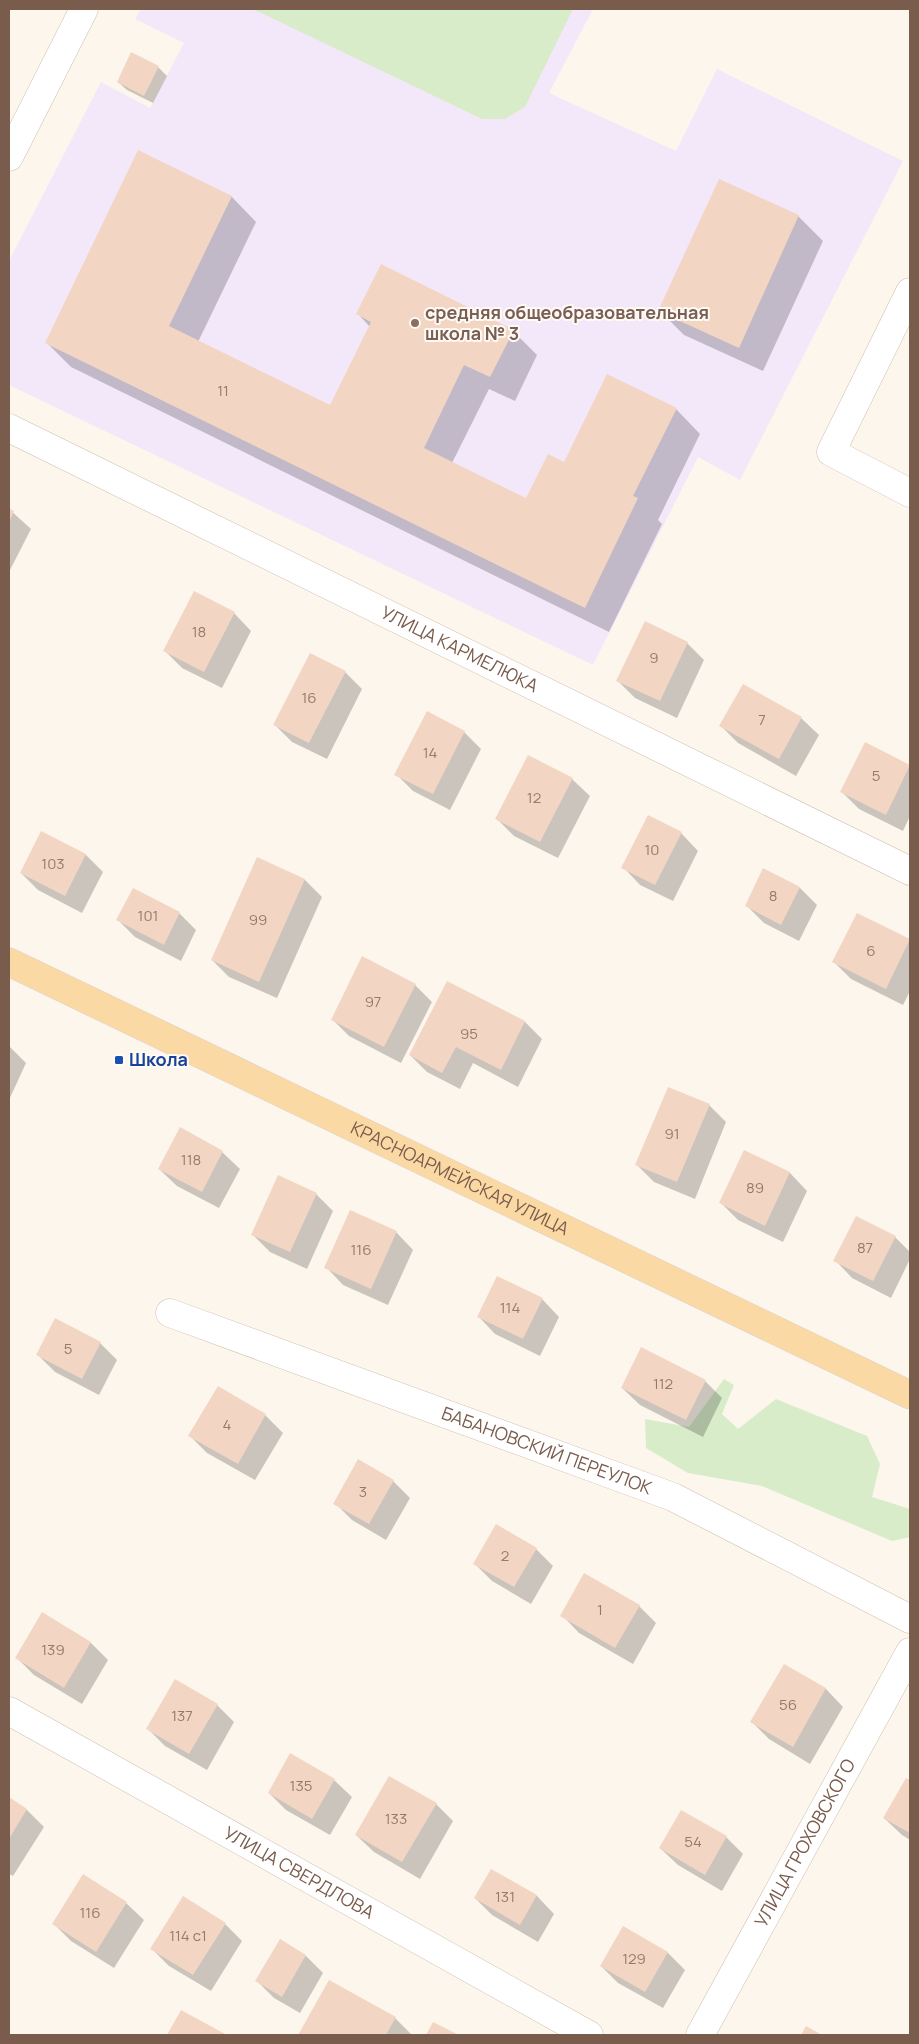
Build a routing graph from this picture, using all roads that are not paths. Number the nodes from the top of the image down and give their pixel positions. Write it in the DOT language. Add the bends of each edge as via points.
graph roads {
  1 [pos="84,9"];
  2 [pos="9,157"];
  3 [pos="910,292"];
  4 [pos="9,428"];
  5 [pos="910,492"];
  6 [pos="910,871"];
  7 [pos="9,962"];
  8 [pos="170,1313"];
  9 [pos="910,1395"];
  10 [pos="910,1619"];
  11 [pos="910,1652"];
  12 [pos="9,1711"];
  13 [pos="589,2035"];
  14 [pos="700,2035"];
  1 -- 2 [label="street"];
  3 -- 5 [label="street" via="831,452"];
  4 -- 6 [label="street, УЛИЦА КАРМЕЛЮКА"];
  7 -- 9 [label="main road, КРАСНОАРМЕЙСКАЯ УЛИЦА"];
  8 -- 10 [label="street, БАБАНОВСКИЙ ПЕРЕУЛОК" via="673,1497"];
  11 -- 14 [label="street, УЛИЦА ГРОХОВСКОГО"];
  12 -- 13 [label="street, УЛИЦА СВЕРДЛОВА"];
}
